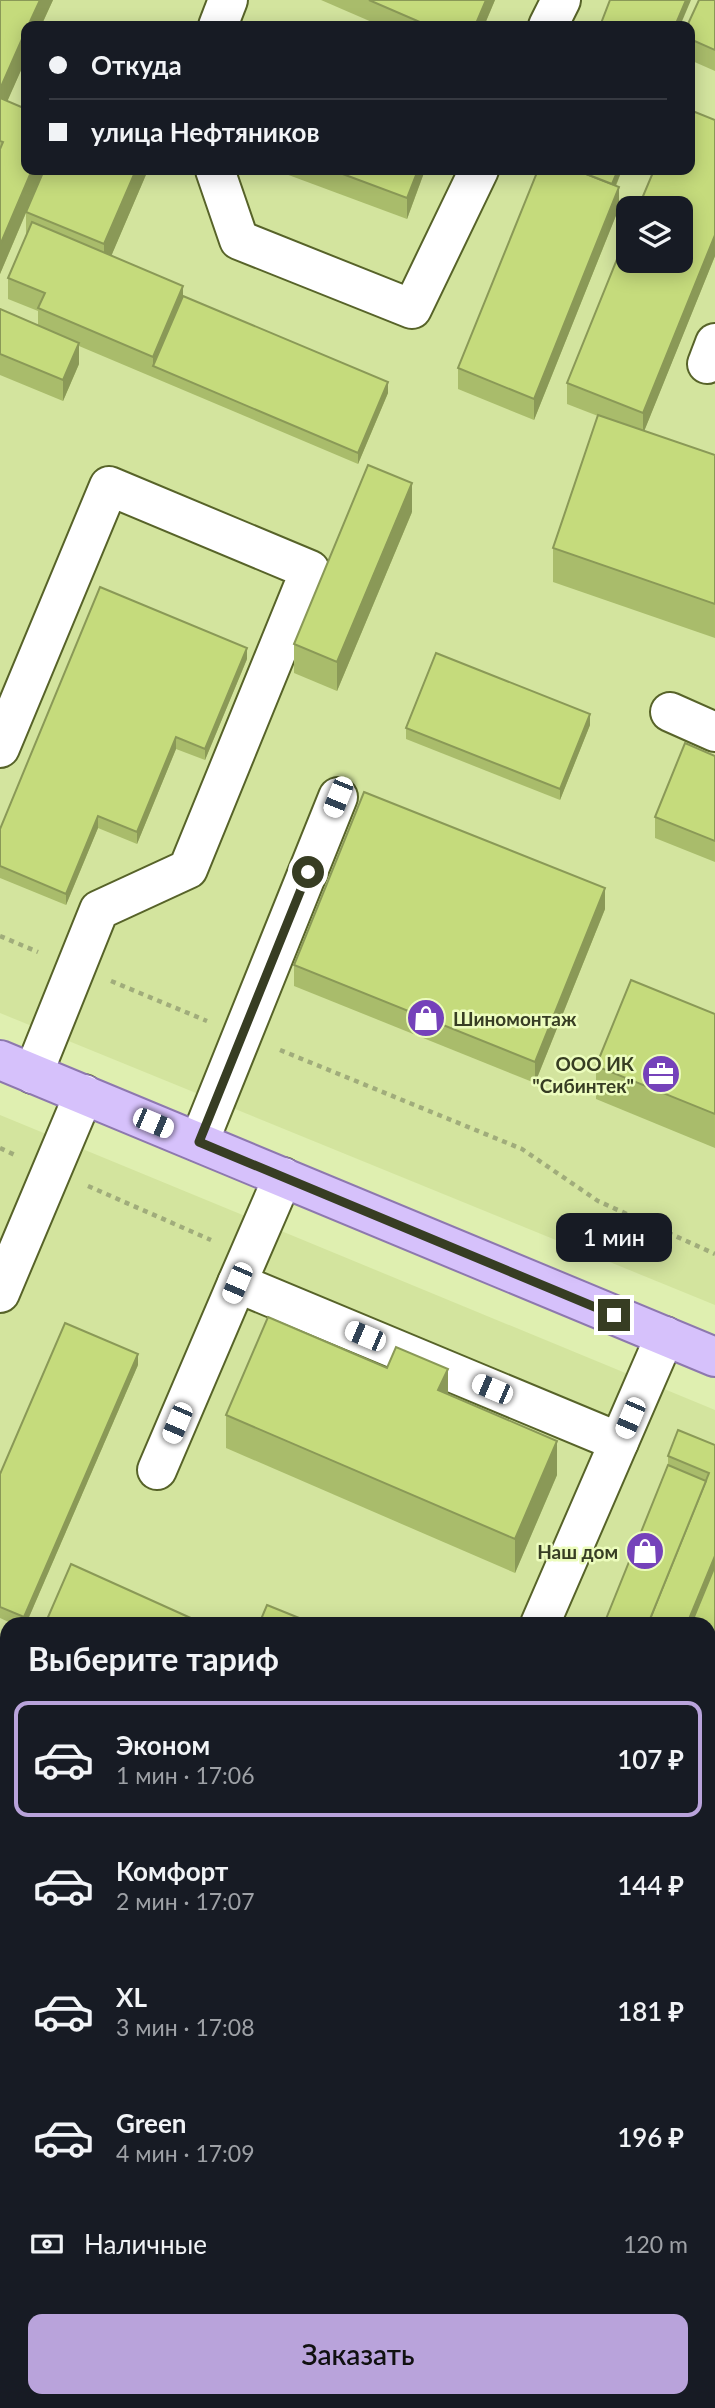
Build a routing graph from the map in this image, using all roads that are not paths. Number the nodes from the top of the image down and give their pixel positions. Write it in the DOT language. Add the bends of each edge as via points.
graph roads {
  1 [pos="228,0"];
  2 [pos="561,0"];
  3 [pos="220,21"];
  4 [pos="550,21"];
  5 [pos="217,175"];
  6 [pos="477,175"];
  7 [pos="670,712"];
  8 [pos="715,732"];
  9 [pos="0,748"];
  10 [pos="338,797"];
  11 [pos="16,1067"];
  12 [pos="84,1094"];
  13 [pos="199,1142"];
  14 [pos="283,1177"];
  15 [pos="237,1283"];
  16 [pos="0,1293"];
  17 [pos="665,1336"];
  18 [pos="715,1357"];
  19 [pos="620,1442"];
  20 [pos="157,1470"];
  21 [pos="543,1617"];
  1 -- 3 [label="lane"];
  2 -- 4 [label="lane"];
  5 -- 6 [label="lane" via="239,240 412,309"];
  7 -- 8 [label="lane"];
  9 -- 11 [label="lane" via="109,486 310,570 188,869 99,910 76,967"];
  10 -- 13 [label="lane"];
  11 -- 12 [label="main road"];
  12 -- 13 [label="main road"];
  12 -- 16 [label="lane"];
  13 -- 14 [label="main road"];
  14 -- 15 [label="lane"];
  14 -- 17 [label="main road"];
  15 -- 19 [label="lane"];
  15 -- 20 [label="lane"];
  17 -- 18 [label="main road"];
  17 -- 19 [label="lane"];
  19 -- 21 [label="lane"];
}
